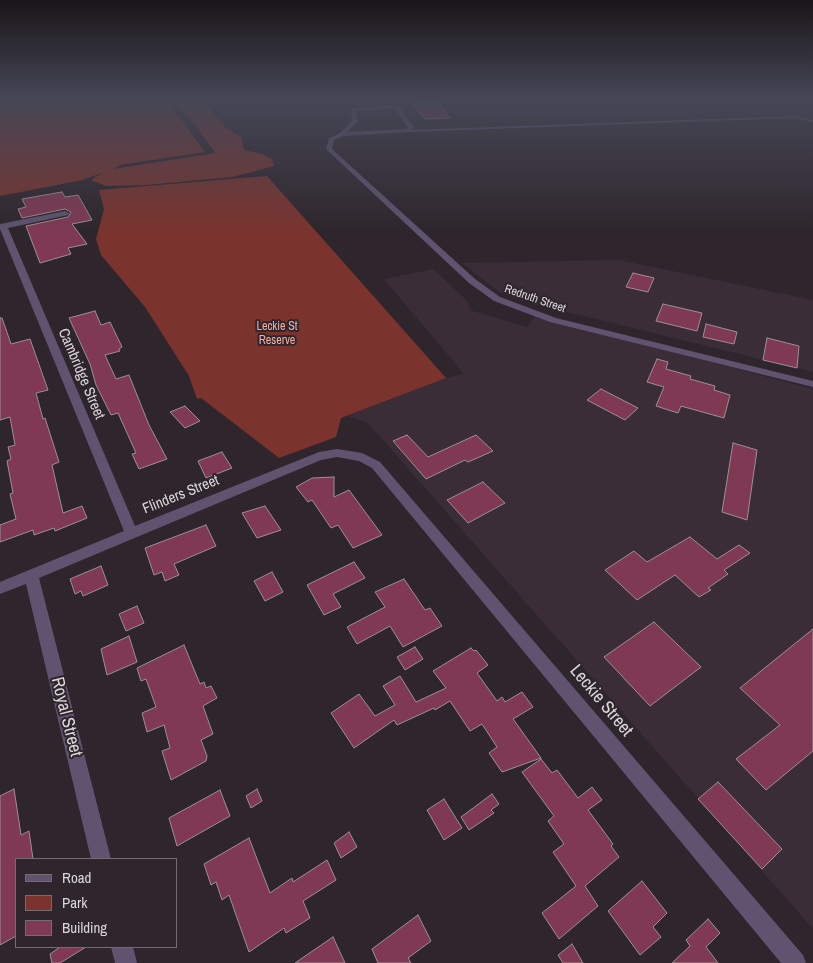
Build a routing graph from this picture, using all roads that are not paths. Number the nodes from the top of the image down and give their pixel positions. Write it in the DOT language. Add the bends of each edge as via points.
graph roads {
  1 [pos="329,144"];
  2 [pos="65,213"];
  3 [pos="2,226"];
  4 [pos="813,384"];
  5 [pos="376,466"];
  6 [pos="131,533"];
  7 [pos="31,575"];
  8 [pos="0,588"];
  9 [pos="101,858"];
  10 [pos="122,948"];
  11 [pos="126,963"];
  12 [pos="795,963"];
  1 -- 4 [label="street, Redruth Street" via="331,153 472,281 497,299 553,320"];
  2 -- 3 [label="street"];
  3 -- 6 [label="street, Cambridge Street"];
  5 -- 6 [label="street, Flinders Street" via="350,454 319,456"];
  5 -- 12 [label="street, Leckie Street"];
  6 -- 7 [label="street, Flinders Street"];
  7 -- 8 [label="street, Flinders Street"];
  7 -- 9 [label="street, Royal Street"];
  10 -- 11 [label="street"];
}
